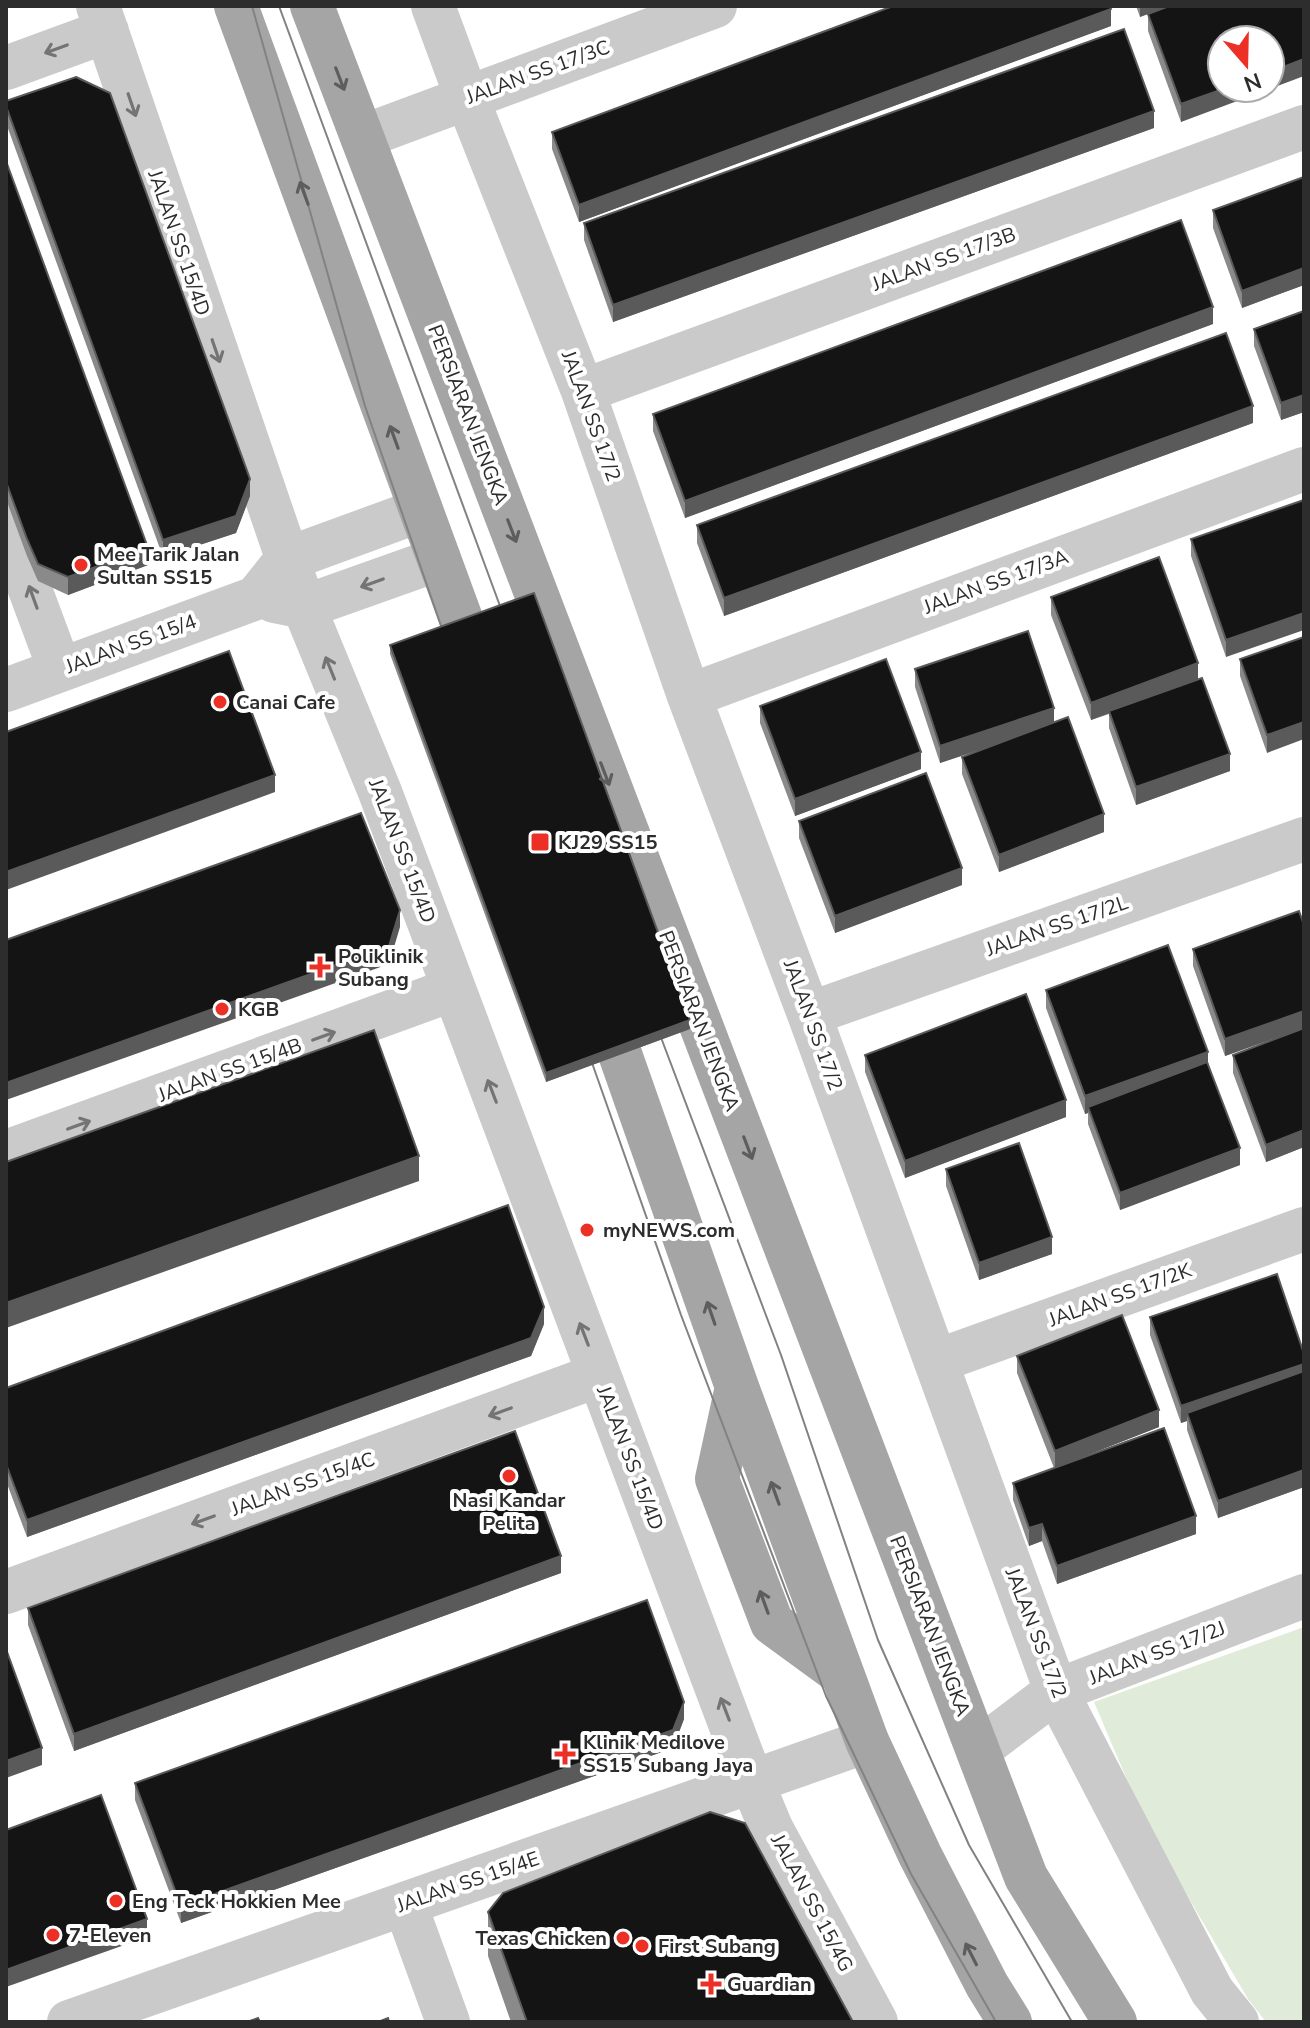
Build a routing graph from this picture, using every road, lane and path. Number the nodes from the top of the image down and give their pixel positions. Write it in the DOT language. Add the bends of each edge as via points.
graph roads {
  1 [pos="236,6"];
  2 [pos="312,6"];
  3 [pos="433,6"];
  4 [pos="715,6"];
  5 [pos="102,18"];
  6 [pos="6,68"];
  7 [pos="467,98"];
  8 [pos="1304,127"];
  9 [pos="362,137"];
  10 [pos="583,391"];
  11 [pos="1304,469"];
  12 [pos="421,510"];
  13 [pos="6,525"];
  14 [pos="287,559"];
  15 [pos="439,559"];
  16 [pos="256,598"];
  17 [pos="304,607"];
  18 [pos="464,627"];
  19 [pos="60,670"];
  20 [pos="6,690"];
  21 [pos="689,696"];
  22 [pos="1304,839"];
  23 [pos="454,989"];
  24 [pos="809,1014"];
  25 [pos="614,1037"];
  26 [pos="6,1152"];
  27 [pos="1304,1229"];
  28 [pos="937,1361"];
  29 [pos="599,1375"];
  30 [pos="6,1592"];
  31 [pos="1304,1596"];
  32 [pos="1056,1691"];
  33 [pos="867,1741"];
  34 [pos="978,1750"];
  35 [pos="752,1782"];
  36 [pos="405,1904"];
  37 [pos="69,2022"];
  38 [pos="448,2022"];
  39 [pos="876,2022"];
  40 [pos="1010,2022"];
  41 [pos="1115,2022"];
  42 [pos="1237,2022"];
  12 -- 1 [label="main road, one-way"];
  2 -- 9 [label="main road, PERSIARAN JENGKA, one-way"];
  3 -- 7 [label="street, JALAN SS 17/2"];
  4 -- 7 [label="street, JALAN SS 17/3C"];
  5 -- 6 [label="street, one-way"];
  5 -- 14 [label="street, JALAN SS 15/4D, one-way"];
  7 -- 9 [label="street, JALAN SS 17/3C"];
  7 -- 10 [label="street, JALAN SS 17/2"];
  8 -- 10 [label="street, JALAN SS 17/3B"];
  9 -- 34 [label="main road, PERSIARAN JENGKA, one-way"];
  10 -- 21 [label="street, JALAN SS 17/2"];
  11 -- 21 [label="street, JALAN SS 17/3A"];
  12 -- 14 [label="street"];
  12 -- 15 [label="main road"];
  19 -- 13 [label="street, one-way"];
  14 -- 16 [label="street"];
  14 -- 17 [label="street, JALAN SS 15/4D"];
  15 -- 17 [label="street, one-way"];
  15 -- 18 [label="main road"];
  16 -- 17 [label="street"];
  16 -- 19 [label="street, JALAN SS 15/4"];
  23 -- 17 [label="street, JALAN SS 15/4D, one-way"];
  19 -- 20 [label="street, JALAN SS 15/4"];
  21 -- 24 [label="street, JALAN SS 17/2"];
  22 -- 24 [label="street, JALAN SS 17/2L"];
  26 -- 23 [label="street, JALAN SS 15/4B, one-way"];
  29 -- 23 [label="street, JALAN SS 15/4D, one-way"];
  24 -- 28 [label="street, JALAN SS 17/2"];
  33 -- 25 [label="main road, one-way" via="839,1672 772,1623 717,1479 737,1387"];
  27 -- 28 [label="street, JALAN SS 17/2K"];
  28 -- 32 [label="street, JALAN SS 17/2"];
  29 -- 30 [label="street, JALAN SS 15/4C, one-way"];
  35 -- 29 [label="street, JALAN SS 15/4D, one-way"];
  31 -- 32 [label="street, JALAN SS 17/2J"];
  32 -- 34 [label="street, JALAN SS 17/2J"];
  32 -- 42 [label="street, JALAN SS 17/2" via="1212,1991"];
  33 -- 35 [label="street, JALAN SS 15/4E"];
  40 -- 33 [label="main road, one-way" via="920,1855"];
  34 -- 41 [label="main road, PERSIARAN JENGKA" via="1026,1877"];
  35 -- 36 [label="street, JALAN SS 15/4E"];
  35 -- 39 [label="street, JALAN SS 15/4G" via="771,1828"];
  36 -- 37 [label="street, JALAN SS 15/4E"];
  36 -- 38 [label="street"];
}
